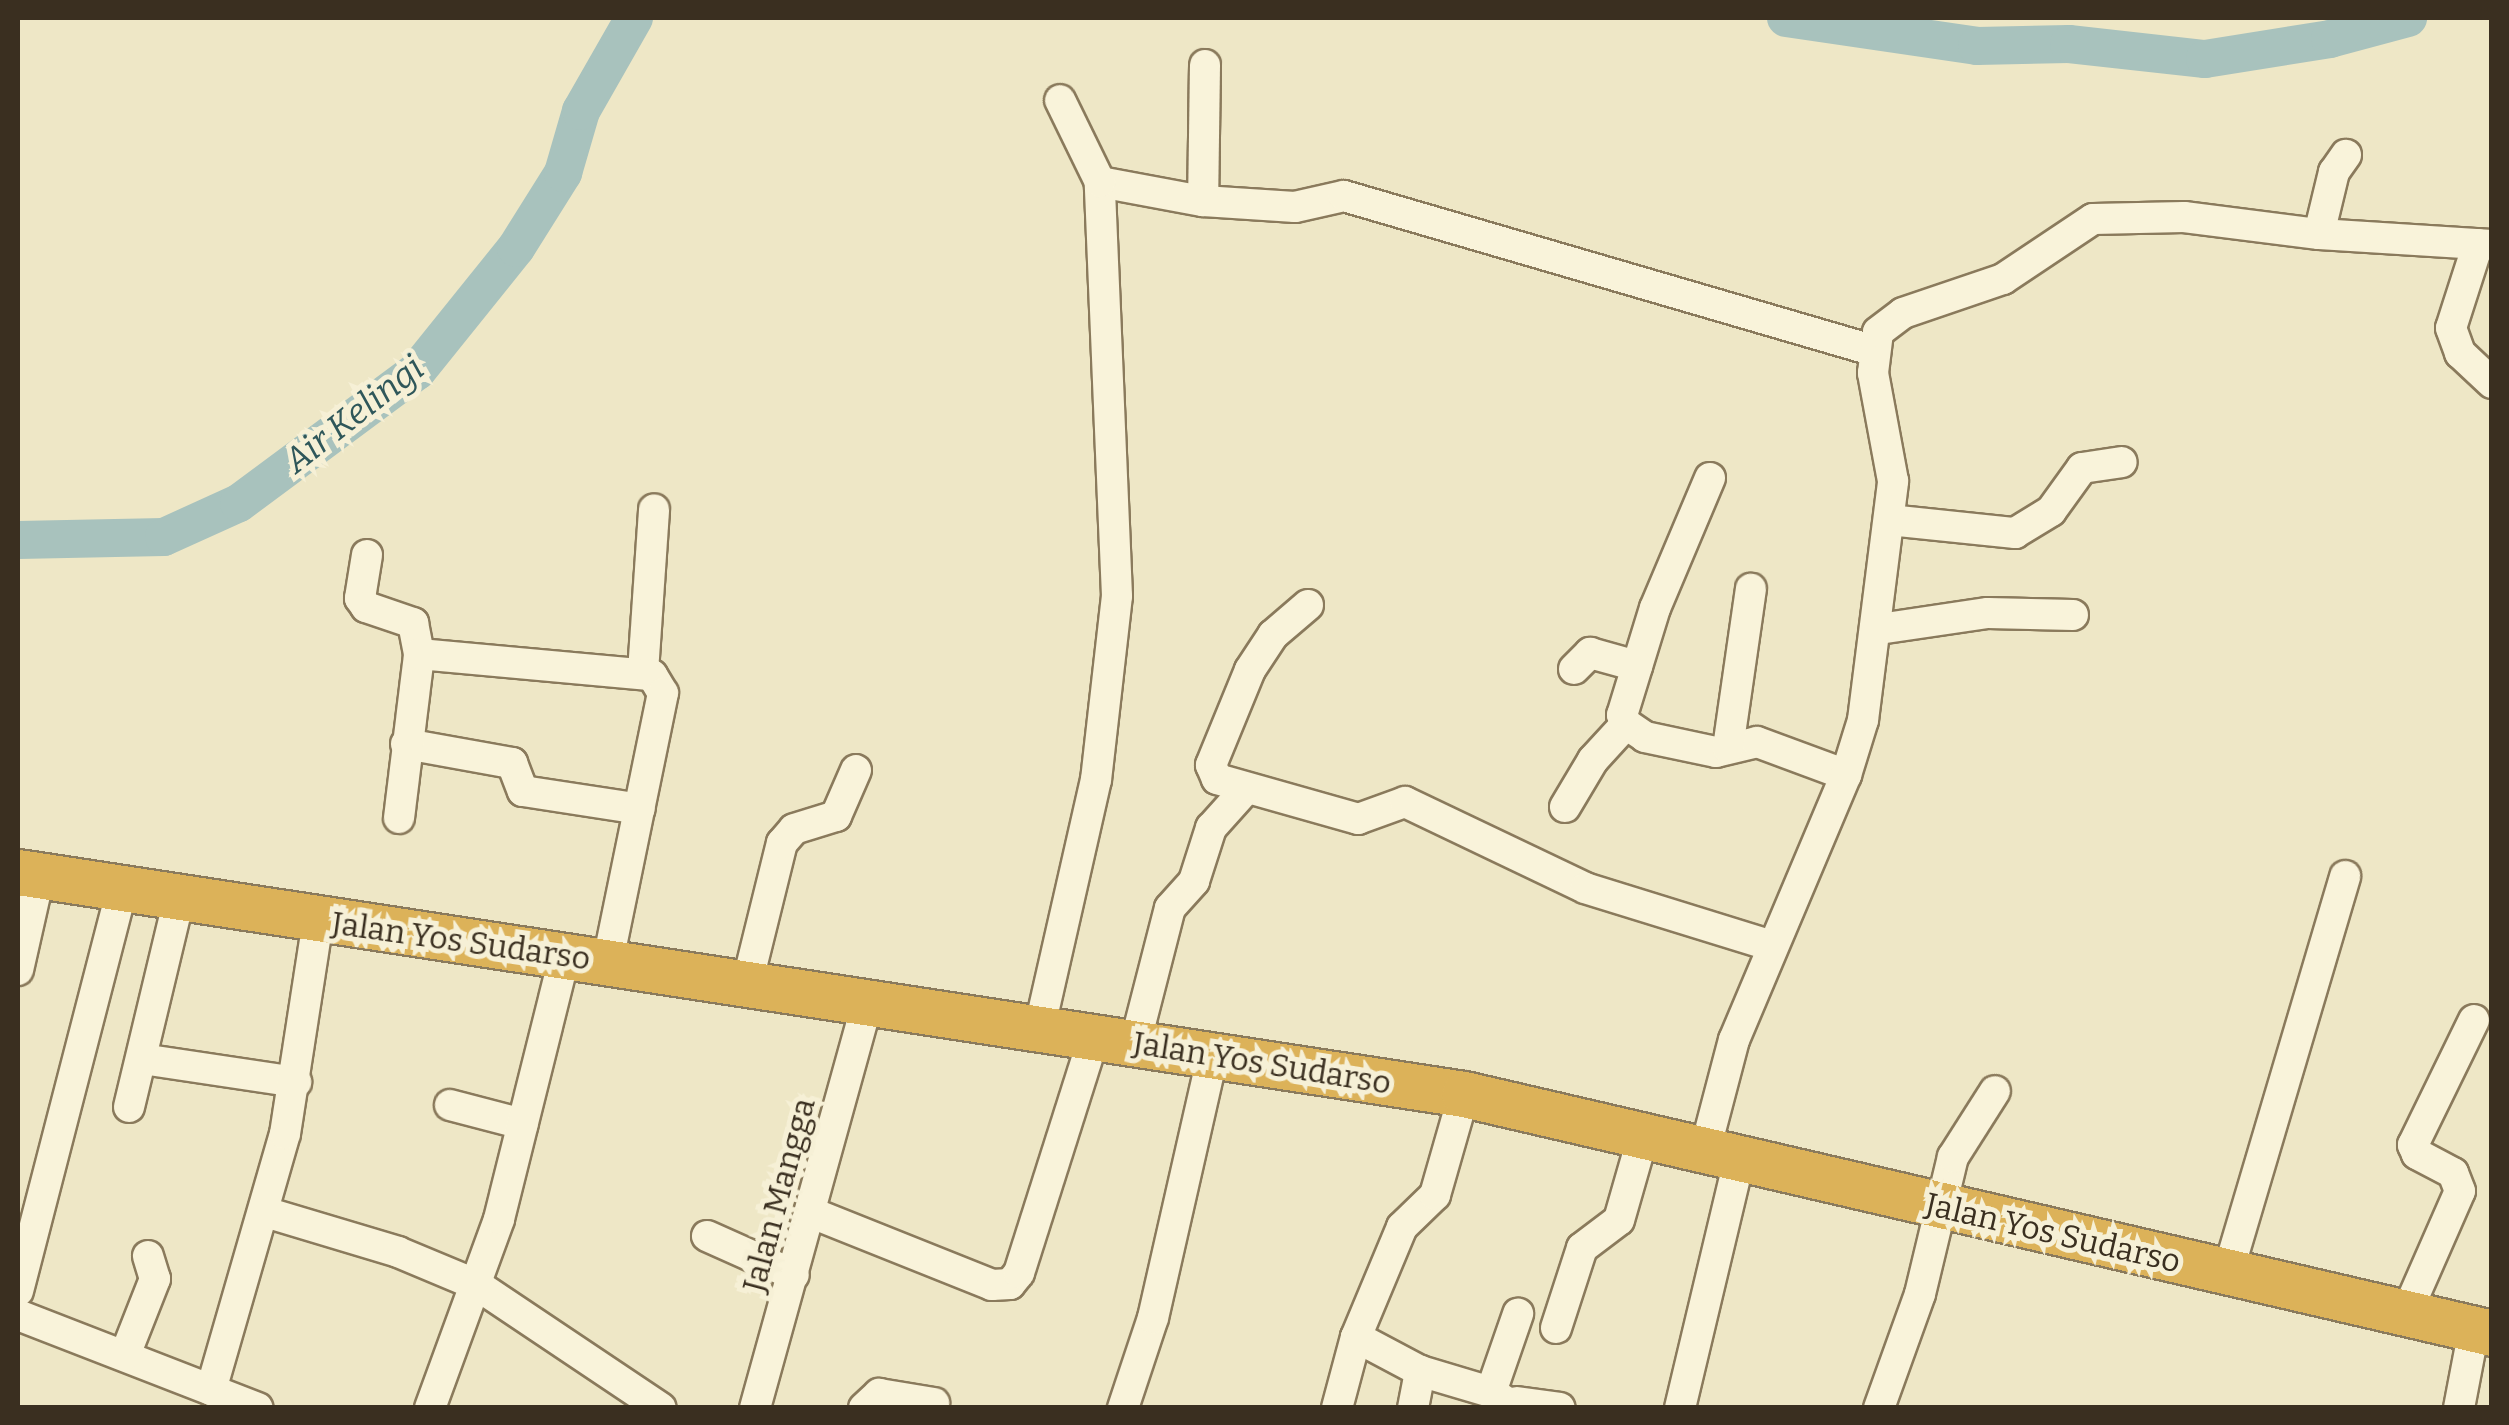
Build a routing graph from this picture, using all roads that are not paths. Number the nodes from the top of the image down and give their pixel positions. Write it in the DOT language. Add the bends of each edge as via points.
graph roads {
  1 [pos="1204,65"];
  2 [pos="1060,100"];
  3 [pos="2346,156"];
  4 [pos="1100,182"];
  5 [pos="1203,202"];
  6 [pos="2320,234"];
  7 [pos="2485,245"];
  8 [pos="1872,350"];
  9 [pos="2492,383"];
  10 [pos="2122,462"];
  11 [pos="1710,478"];
  12 [pos="654,509"];
  13 [pos="1889,520"];
  14 [pos="367,555"];
  15 [pos="1750,589"];
  16 [pos="1308,604"];
  17 [pos="2073,615"];
  18 [pos="1879,629"];
  19 [pos="419,654"];
  20 [pos="1637,666"];
  21 [pos="1574,669"];
  22 [pos="642,672"];
  23 [pos="1626,724"];
  24 [pos="406,744"];
  25 [pos="1728,748"];
  26 [pos="856,770"];
  27 [pos="1846,776"];
  28 [pos="1246,789"];
  29 [pos="1565,807"];
  30 [pos="640,809"];
  31 [pos="399,818"];
  32 [pos="28,875"];
  33 [pos="2345,876"];
  34 [pos="122,890"];
  35 [pos="179,899"];
  36 [pos="318,920"];
  37 [pos="1769,945"];
  38 [pos="587,958"];
  39 [pos="18,970"];
  40 [pos="748,980"];
  41 [pos="868,1001"];
  42 [pos="2474,1020"];
  43 [pos="1040,1026"];
  44 [pos="1114,1040"];
  45 [pos="1212,1058"];
  46 [pos="142,1059"];
  47 [pos="296,1082"];
  48 [pos="1995,1091"];
  49 [pos="1464,1094"];
  50 [pos="450,1105"];
  51 [pos="129,1106"];
  52 [pos="524,1124"];
  53 [pos="1642,1140"];
  54 [pos="1721,1158"];
  55 [pos="1938,1208"];
  56 [pos="265,1212"];
  57 [pos="812,1213"];
  58 [pos="707,1236"];
  59 [pos="148,1256"];
  60 [pos="2228,1272"];
  61 [pos="794,1275"];
  62 [pos="477,1286"];
  63 [pos="18,1290"];
  64 [pos="1518,1314"];
  65 [pos="2406,1314"];
  66 [pos="18,1315"];
  67 [pos="1556,1328"];
  68 [pos="2483,1331"];
  69 [pos="1356,1336"];
  70 [pos="125,1354"];
  71 [pos="1420,1370"];
  72 [pos="212,1390"];
  73 [pos="1508,1400"];
  74 [pos="934,1403"];
  75 [pos="258,1408"];
  76 [pos="430,1408"];
  77 [pos="661,1408"];
  78 [pos="754,1408"];
  79 [pos="864,1408"];
  80 [pos="1123,1408"];
  81 [pos="1337,1408"];
  82 [pos="1412,1408"];
  83 [pos="1560,1408"];
  84 [pos="1680,1408"];
  85 [pos="1879,1408"];
  86 [pos="2458,1408"];
  1 -- 5 [label="street"];
  2 -- 4 [label="street"];
  3 -- 6 [label="street" via="2334,172"];
  4 -- 5 [label="street"];
  4 -- 43 [label="street" via="1117,596 1096,780"];
  5 -- 8 [label="street" via="1296,207 1344,196"];
  6 -- 7 [label="street"];
  6 -- 8 [label="street" via="2184,217 2093,219 2003,280 1890,320"];
  7 -- 9 [label="street" via="2451,328 2460,353"];
  8 -- 13 [label="street" via="1892,464"];
  10 -- 13 [label="street" via="2082,468 2051,511 2015,533"];
  11 -- 20 [label="street"];
  12 -- 22 [label="street"];
  13 -- 18 [label="street"];
  14 -- 19 [label="street" via="360,598 366,607 412,623"];
  15 -- 25 [label="street"];
  16 -- 28 [label="street" via="1267,642 1211,765 1217,780"];
  17 -- 18 [label="street" via="1988,613"];
  18 -- 27 [label="street"];
  19 -- 22 [label="street"];
  19 -- 24 [label="street"];
  20 -- 21 [label="street" via="1590,653"];
  20 -- 23 [label="street" via="1622,715"];
  22 -- 30 [label="street" via="659,681 663,693"];
  23 -- 25 [label="street" via="1645,737 1716,752"];
  23 -- 29 [label="street" via="1593,760"];
  24 -- 30 [label="street" via="506,761 522,791"];
  24 -- 31 [label="street"];
  25 -- 27 [label="street" via="1757,742"];
  26 -- 40 [label="street" via="836,816 794,829 782,843"];
  27 -- 37 [label="street"];
  28 -- 37 [label="street" via="1358,819 1404,802 1585,888"];
  28 -- 44 [label="street" via="1210,828 1194,880 1170,908"];
  30 -- 38 [label="street"];
  32 -- 34 [label="highway, Jalan Yos Sudarso"];
  32 -- 39 [label="street"];
  33 -- 60 [label="street"];
  34 -- 35 [label="highway, Jalan Yos Sudarso"];
  34 -- 63 [label="street"];
  35 -- 36 [label="highway, Jalan Yos Sudarso"];
  35 -- 46 [label="street"];
  36 -- 38 [label="highway, Jalan Yos Sudarso"];
  36 -- 47 [label="street"];
  37 -- 54 [label="street" via="1729,1054"];
  38 -- 40 [label="highway, Jalan Yos Sudarso"];
  38 -- 52 [label="street"];
  40 -- 41 [label="highway, Jalan Yos Sudarso"];
  41 -- 43 [label="highway, Jalan Yos Sudarso"];
  41 -- 57 [label="street, Jalan Mangga"];
  42 -- 65 [label="street" via="2414,1145 2417,1154 2453,1173 2460,1190"];
  43 -- 44 [label="highway, Jalan Yos Sudarso"];
  44 -- 45 [label="highway, Jalan Yos Sudarso"];
  44 -- 57 [label="street" via="1010,1284 992,1285"];
  45 -- 49 [label="highway, Jalan Yos Sudarso"];
  45 -- 80 [label="street" via="1153,1318"];
  46 -- 47 [label="street"];
  46 -- 51 [label="street"];
  47 -- 56 [label="street"];
  48 -- 55 [label="street" via="1957,1144"];
  49 -- 53 [label="highway, Jalan Yos Sudarso"];
  49 -- 69 [label="street" via="1434,1196 1402,1227"];
  50 -- 52 [label="street"];
  52 -- 62 [label="street"];
  53 -- 54 [label="highway, Jalan Yos Sudarso"];
  53 -- 67 [label="street" via="1619,1220 1582,1248"];
  54 -- 55 [label="highway, Jalan Yos Sudarso"];
  54 -- 84 [label="street"];
  55 -- 60 [label="highway, Jalan Yos Sudarso"];
  55 -- 85 [label="street" via="1920,1294"];
  56 -- 62 [label="street" via="398,1252"];
  56 -- 72 [label="street"];
  57 -- 61 [label="street, Jalan Mangga"];
  58 -- 61 [label="street"];
  59 -- 70 [label="street" via="155,1279"];
  60 -- 65 [label="highway, Jalan Yos Sudarso"];
  61 -- 78 [label="street, Jalan Mangga"];
  62 -- 76 [label="street"];
  62 -- 77 [label="street"];
  64 -- 73 [label="street"];
  65 -- 68 [label="highway, Jalan Yos Sudarso"];
  66 -- 70 [label="street"];
  68 -- 86 [label="street"];
  69 -- 71 [label="street"];
  69 -- 81 [label="street"];
  70 -- 72 [label="street"];
  71 -- 73 [label="street"];
  71 -- 82 [label="street"];
  72 -- 75 [label="street"];
  73 -- 83 [label="street"];
  74 -- 79 [label="street" via="879,1394"];
}
